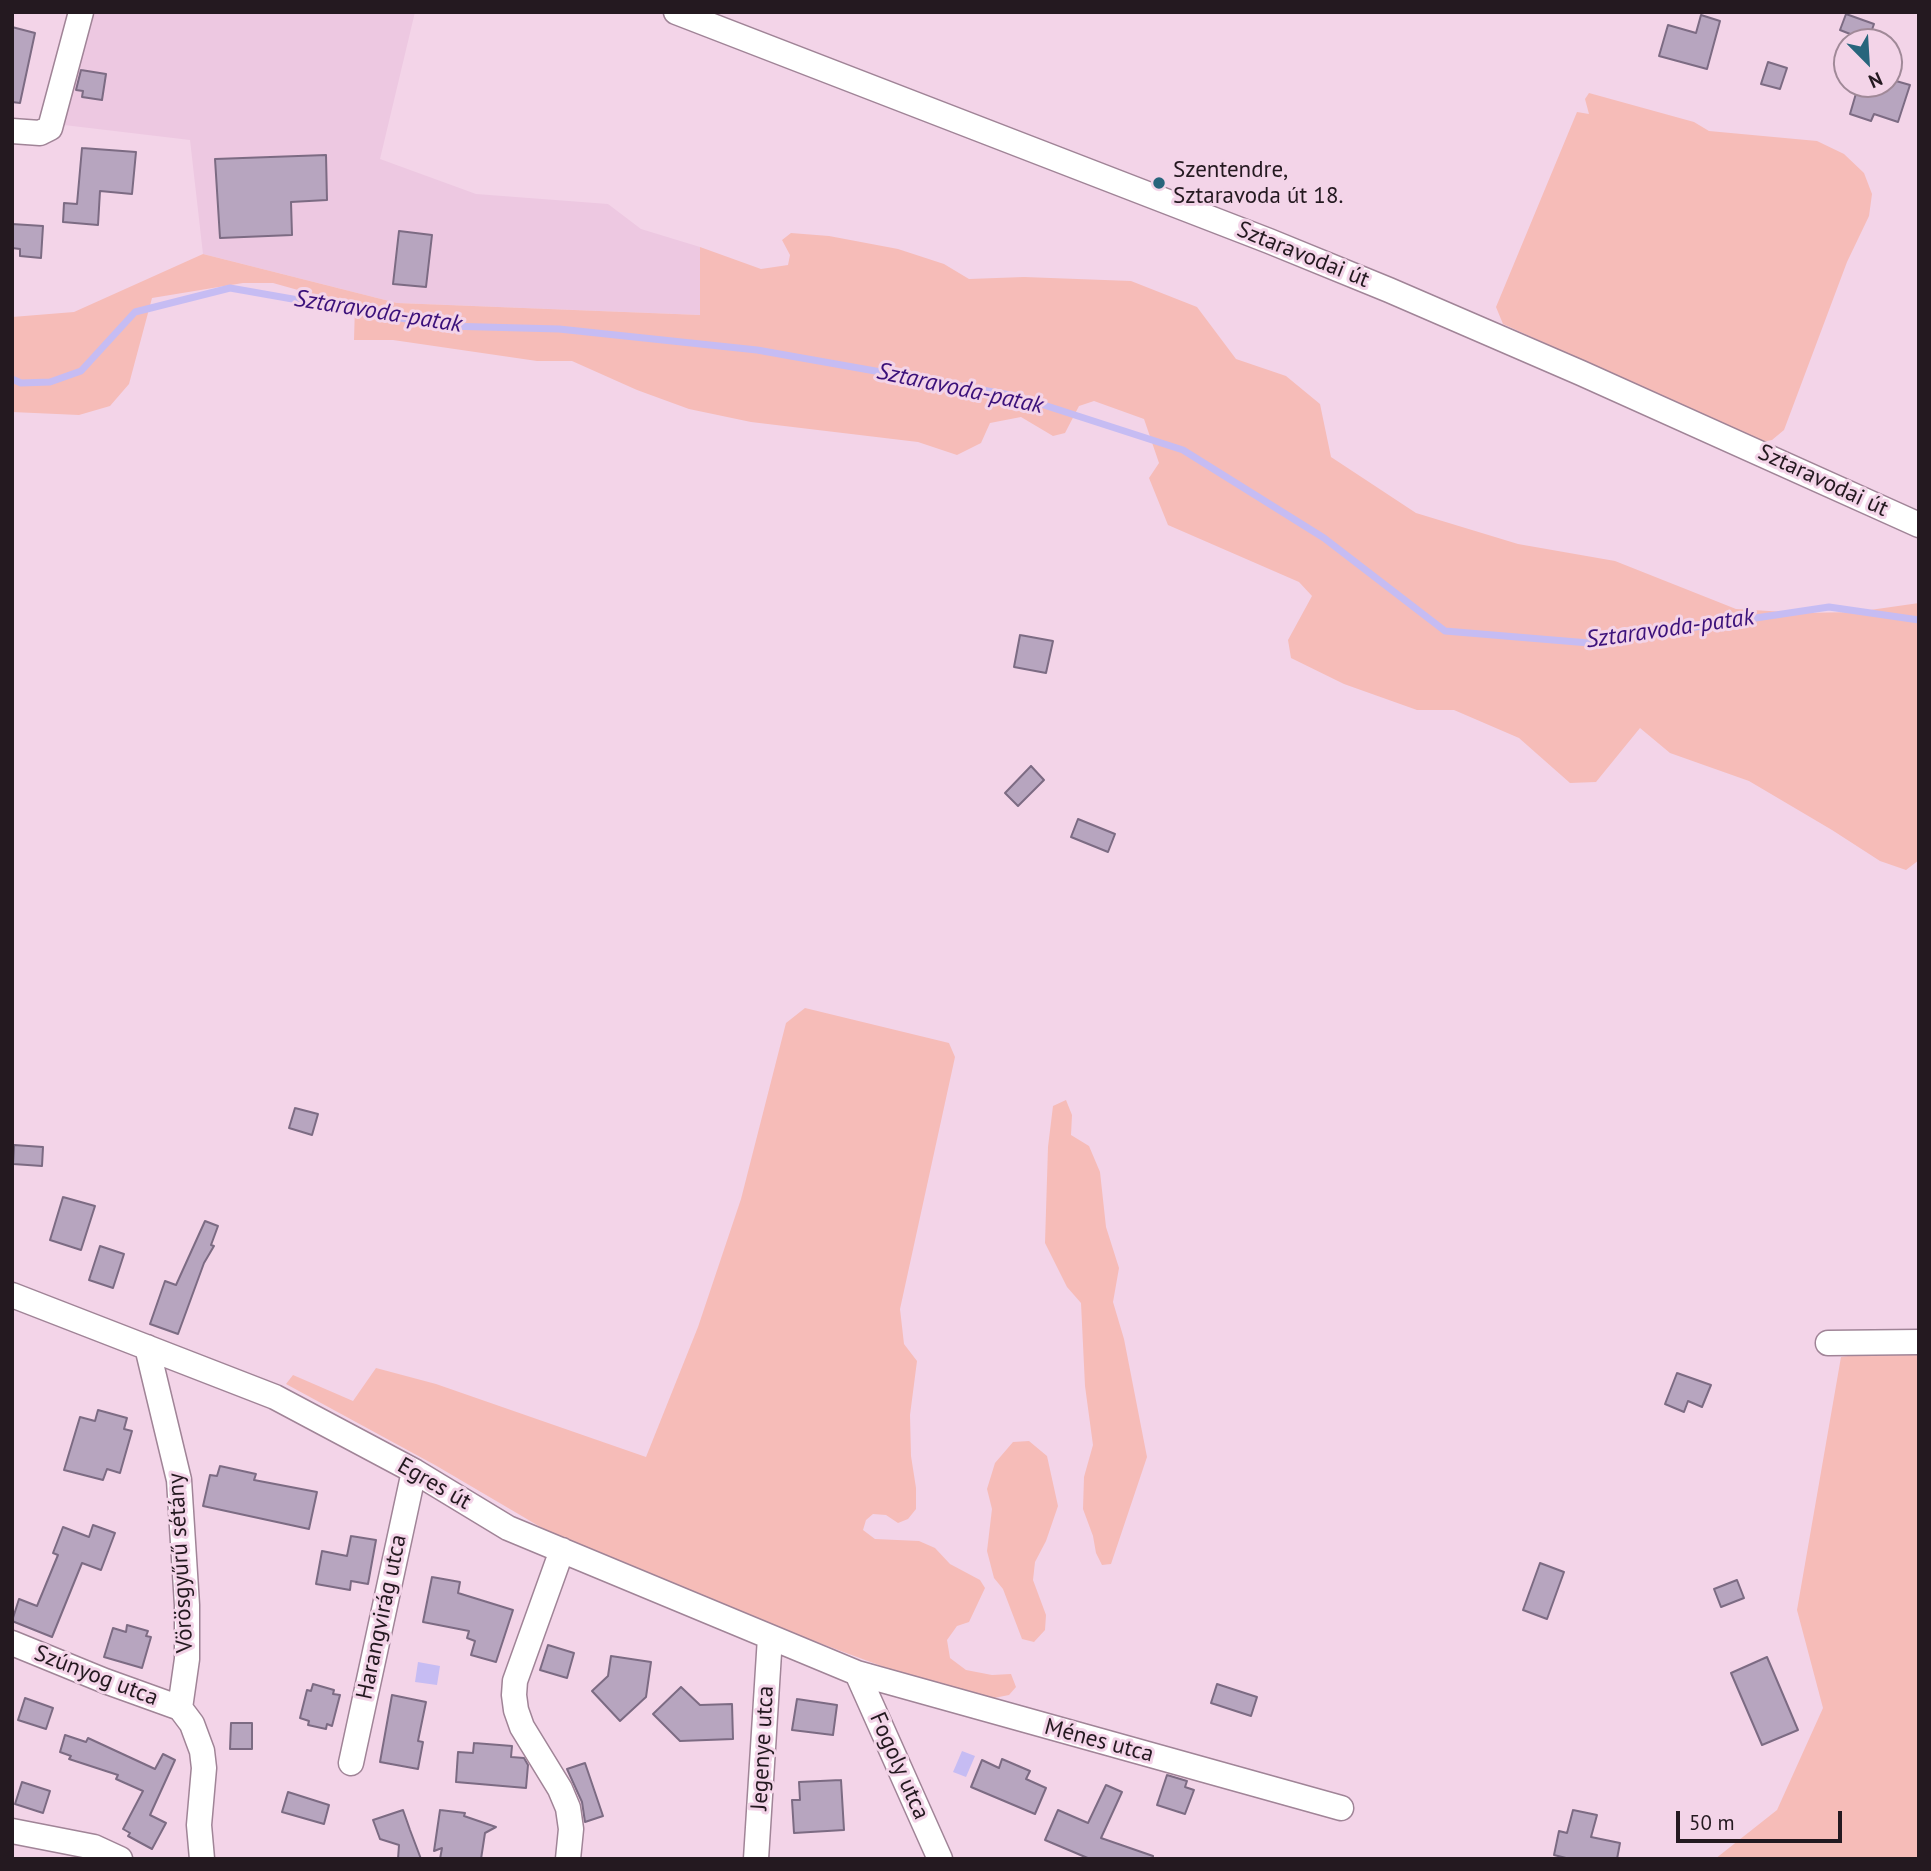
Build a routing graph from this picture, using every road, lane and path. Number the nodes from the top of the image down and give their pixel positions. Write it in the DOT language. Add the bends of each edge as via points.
graph roads {
  1 [pos="81,12"];
  2 [pos="676,12"];
  3 [pos="12,131"];
  4 [pos="1919,525"];
  5 [pos="12,1295"];
  6 [pos="1919,1342"];
  7 [pos="1828,1343"];
  8 [pos="147,1347"];
  9 [pos="414,1471"];
  10 [pos="562,1550"];
  11 [pos="770,1637"];
  12 [pos="12,1643"];
  13 [pos="857,1673"];
  14 [pos="180,1708"];
  15 [pos="351,1763"];
  16 [pos="1341,1808"];
  17 [pos="12,1831"];
  18 [pos="120,1859"];
  19 [pos="202,1859"];
  20 [pos="568,1859"];
  21 [pos="756,1859"];
  22 [pos="940,1859"];
  1 -- 3 [label="street" via="50,128 40,133"];
  2 -- 4 [label="street, Sztaravodai út" via="1389,290"];
  5 -- 8 [label="street, Egres út"];
  6 -- 7 [label="street"];
  8 -- 9 [label="street, Egres út" via="275,1397"];
  8 -- 14 [label="street, Vörösgyűrű sétány" via="179,1480 187,1605 187,1659"];
  9 -- 10 [label="street, Egres út" via="508,1528"];
  9 -- 15 [label="street, Harangvirág utca"];
  10 -- 11 [label="street, Egres út"];
  10 -- 20 [label="street" via="514,1695 522,1727 568,1808"];
  11 -- 13 [label="street, Egres út"];
  11 -- 21 [label="street, Jegenye utca"];
  12 -- 14 [label="street, Szúnyog utca"];
  13 -- 16 [label="street, Ménes utca"];
  13 -- 22 [label="street, Fogoly utca"];
  14 -- 19 [label="street" via="202,1751"];
  17 -- 18 [label="street" via="94,1847"];
}
